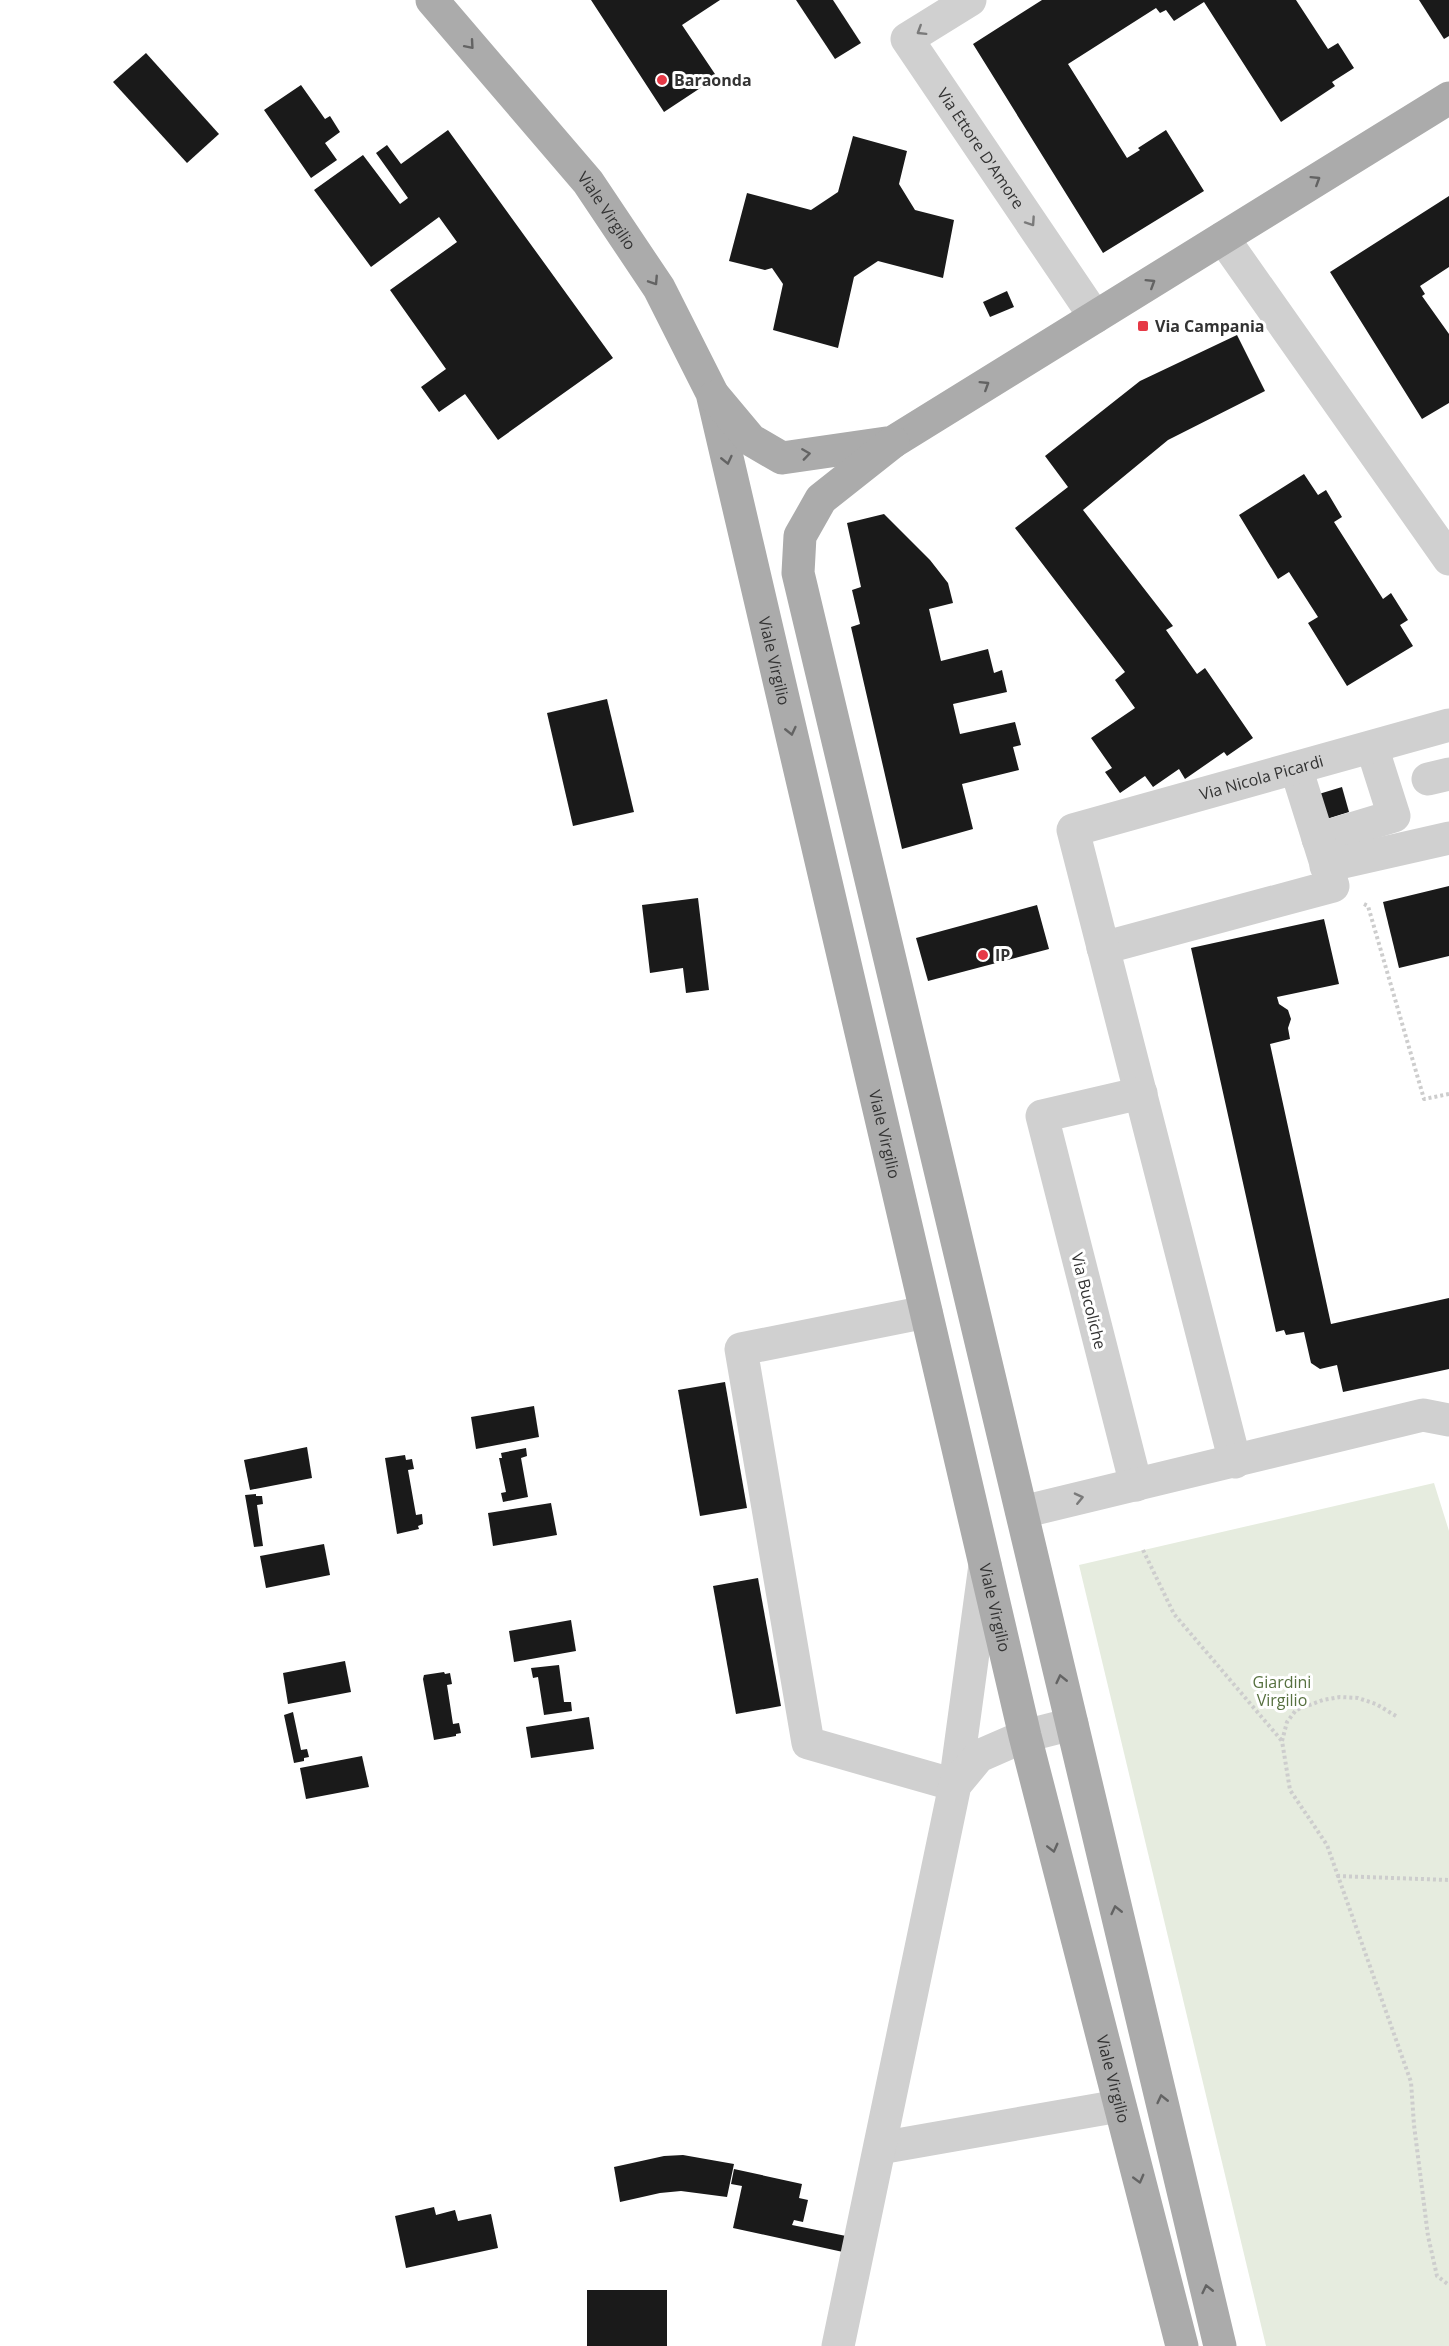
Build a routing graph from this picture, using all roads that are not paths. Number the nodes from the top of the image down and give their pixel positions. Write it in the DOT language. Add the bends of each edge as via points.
graph roads {
  1 [pos="432,0"];
  2 [pos="970,0"];
  3 [pos="1449,98"];
  4 [pos="1223,238"];
  5 [pos="1095,317"];
  6 [pos="712,393"];
  7 [pos="893,442"];
  8 [pos="1449,559"];
  9 [pos="1449,725"];
  10 [pos="1372,747"];
  11 [pos="1296,768"];
  12 [pos="1449,838"];
  13 [pos="1326,864"];
  14 [pos="1103,948"];
  15 [pos="1141,1093"];
  16 [pos="926,1312"];
  17 [pos="1449,1420"];
  18 [pos="1235,1462"];
  19 [pos="1136,1485"];
  20 [pos="1022,1512"];
  21 [pos="985,1563"];
  22 [pos="1072,1724"];
  23 [pos="1025,1736"];
  24 [pos="956,1785"];
  25 [pos="1119,2106"];
  26 [pos="880,2148"];
  27 [pos="838,2346"];
  28 [pos="1182,2346"];
  29 [pos="1220,2346"];
  1 -- 6 [label="main road, Viale Virgilio, one-way" via="588,182 659,288"];
  2 -- 5 [label="street, Via Ettore D'Amore, one-way" via="908,39"];
  4 -- 3 [label="main road, one-way"];
  5 -- 4 [label="main road, one-way"];
  4 -- 8 [label="street"];
  7 -- 5 [label="main road, one-way"];
  6 -- 7 [label="main road, one-way" via="751,440 782,458"];
  6 -- 16 [label="main road, Viale Virgilio, one-way"];
  7 -- 20 [label="main road" via="821,499 800,536 798,573"];
  9 -- 10 [label="street, Via Nicola Picardi"];
  10 -- 11 [label="street, Via Nicola Picardi"];
  10 -- 13 [label="street" via="1394,816"];
  11 -- 13 [label="street"];
  11 -- 14 [label="street, Via Nicola Picardi" via="1073,830"];
  12 -- 13 [label="street"];
  13 -- 14 [label="street"];
  14 -- 15 [label="street"];
  15 -- 18 [label="street"];
  15 -- 19 [label="street, Via Bucoliche" via="1042,1116"];
  16 -- 21 [label="main road, Viale Virgilio"];
  16 -- 24 [label="street" via="741,1349 808,1743"];
  17 -- 18 [label="street" via="1423,1415"];
  18 -- 19 [label="street"];
  20 -- 19 [label="street, one-way"];
  22 -- 20 [label="main road, one-way"];
  21 -- 23 [label="main road, Viale Virgilio"];
  21 -- 24 [label="street"];
  22 -- 23 [label="street"];
  29 -- 22 [label="main road, one-way"];
  23 -- 24 [label="street" via="980,1756"];
  23 -- 25 [label="main road, Viale Virgilio, one-way"];
  24 -- 26 [label="street"];
  25 -- 26 [label="street"];
  25 -- 28 [label="main road, Viale Virgilio, one-way"];
  26 -- 27 [label="street"];
}
